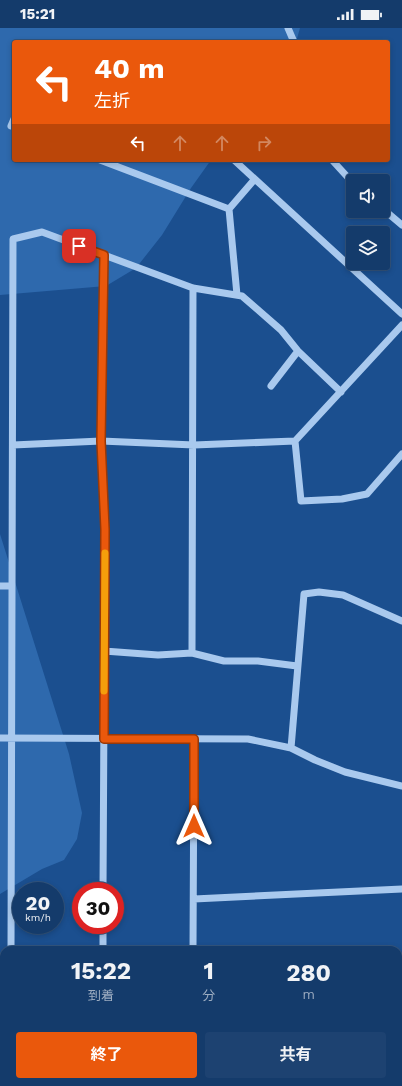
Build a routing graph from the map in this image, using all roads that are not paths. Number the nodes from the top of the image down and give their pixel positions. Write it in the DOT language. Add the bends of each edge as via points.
graph roads {
  1 [pos="288,28"];
  2 [pos="293,40"];
  3 [pos="105,162"];
  4 [pos="236,162"];
  5 [pos="334,162"];
  6 [pos="346,175"];
  7 [pos="254,180"];
  8 [pos="229,209"];
  9 [pos="390,215"];
  10 [pos="402,224"];
  11 [pos="104,255"];
  12 [pos="193,288"];
  13 [pos="237,294"];
  14 [pos="402,314"];
  15 [pos="402,325"];
  16 [pos="298,351"];
  17 [pos="272,386"];
  18 [pos="341,392"];
  19 [pos="101,441"];
  20 [pos="295,441"];
  21 [pos="13,445"];
  22 [pos="193,445"];
  23 [pos="402,454"];
  24 [pos="0,586"];
  25 [pos="12,586"];
  26 [pos="402,621"];
  27 [pos="104,651"];
  28 [pos="192,653"];
  29 [pos="297,666"];
  30 [pos="0,738"];
  31 [pos="12,738"];
  32 [pos="104,739"];
  33 [pos="194,739"];
  34 [pos="291,748"];
  35 [pos="402,786"];
  36 [pos="103,882"];
  37 [pos="402,889"];
  38 [pos="194,899"];
  39 [pos="103,934"];
  40 [pos="11,946"];
  41 [pos="103,946"];
  42 [pos="193,946"];
  1 -- 2 [label="street"];
  3 -- 8 [label="street"];
  4 -- 7 [label="street"];
  5 -- 6 [label="street"];
  7 -- 8 [label="street"];
  7 -- 14 [label="street"];
  8 -- 13 [label="street"];
  9 -- 10 [label="street"];
  11 -- 12 [label="street"];
  11 -- 19 [label="street"];
  11 -- 21 [label="street" via="42,232 13,239"];
  12 -- 13 [label="street"];
  12 -- 22 [label="street"];
  13 -- 16 [label="street" via="281,330"];
  15 -- 18 [label="street"];
  16 -- 17 [label="street"];
  16 -- 18 [label="street"];
  18 -- 20 [label="street"];
  19 -- 21 [label="street"];
  19 -- 22 [label="street"];
  19 -- 27 [label="street" via="105,529"];
  20 -- 22 [label="street"];
  20 -- 23 [label="street" via="301,501 342,499 366,494"];
  21 -- 25 [label="street"];
  22 -- 28 [label="street"];
  24 -- 25 [label="street"];
  25 -- 31 [label="street"];
  26 -- 29 [label="street" via="343,595 319,592 304,594"];
  27 -- 28 [label="street" via="158,655"];
  27 -- 32 [label="street"];
  28 -- 29 [label="street" via="224,661 258,661"];
  29 -- 34 [label="street"];
  30 -- 31 [label="street"];
  31 -- 32 [label="street"];
  31 -- 40 [label="street"];
  32 -- 33 [label="street"];
  32 -- 36 [label="street"];
  33 -- 34 [label="street" via="248,739"];
  33 -- 38 [label="street"];
  34 -- 35 [label="street" via="344,772"];
  37 -- 38 [label="street"];
  38 -- 42 [label="street"];
  39 -- 41 [label="street"];
}
